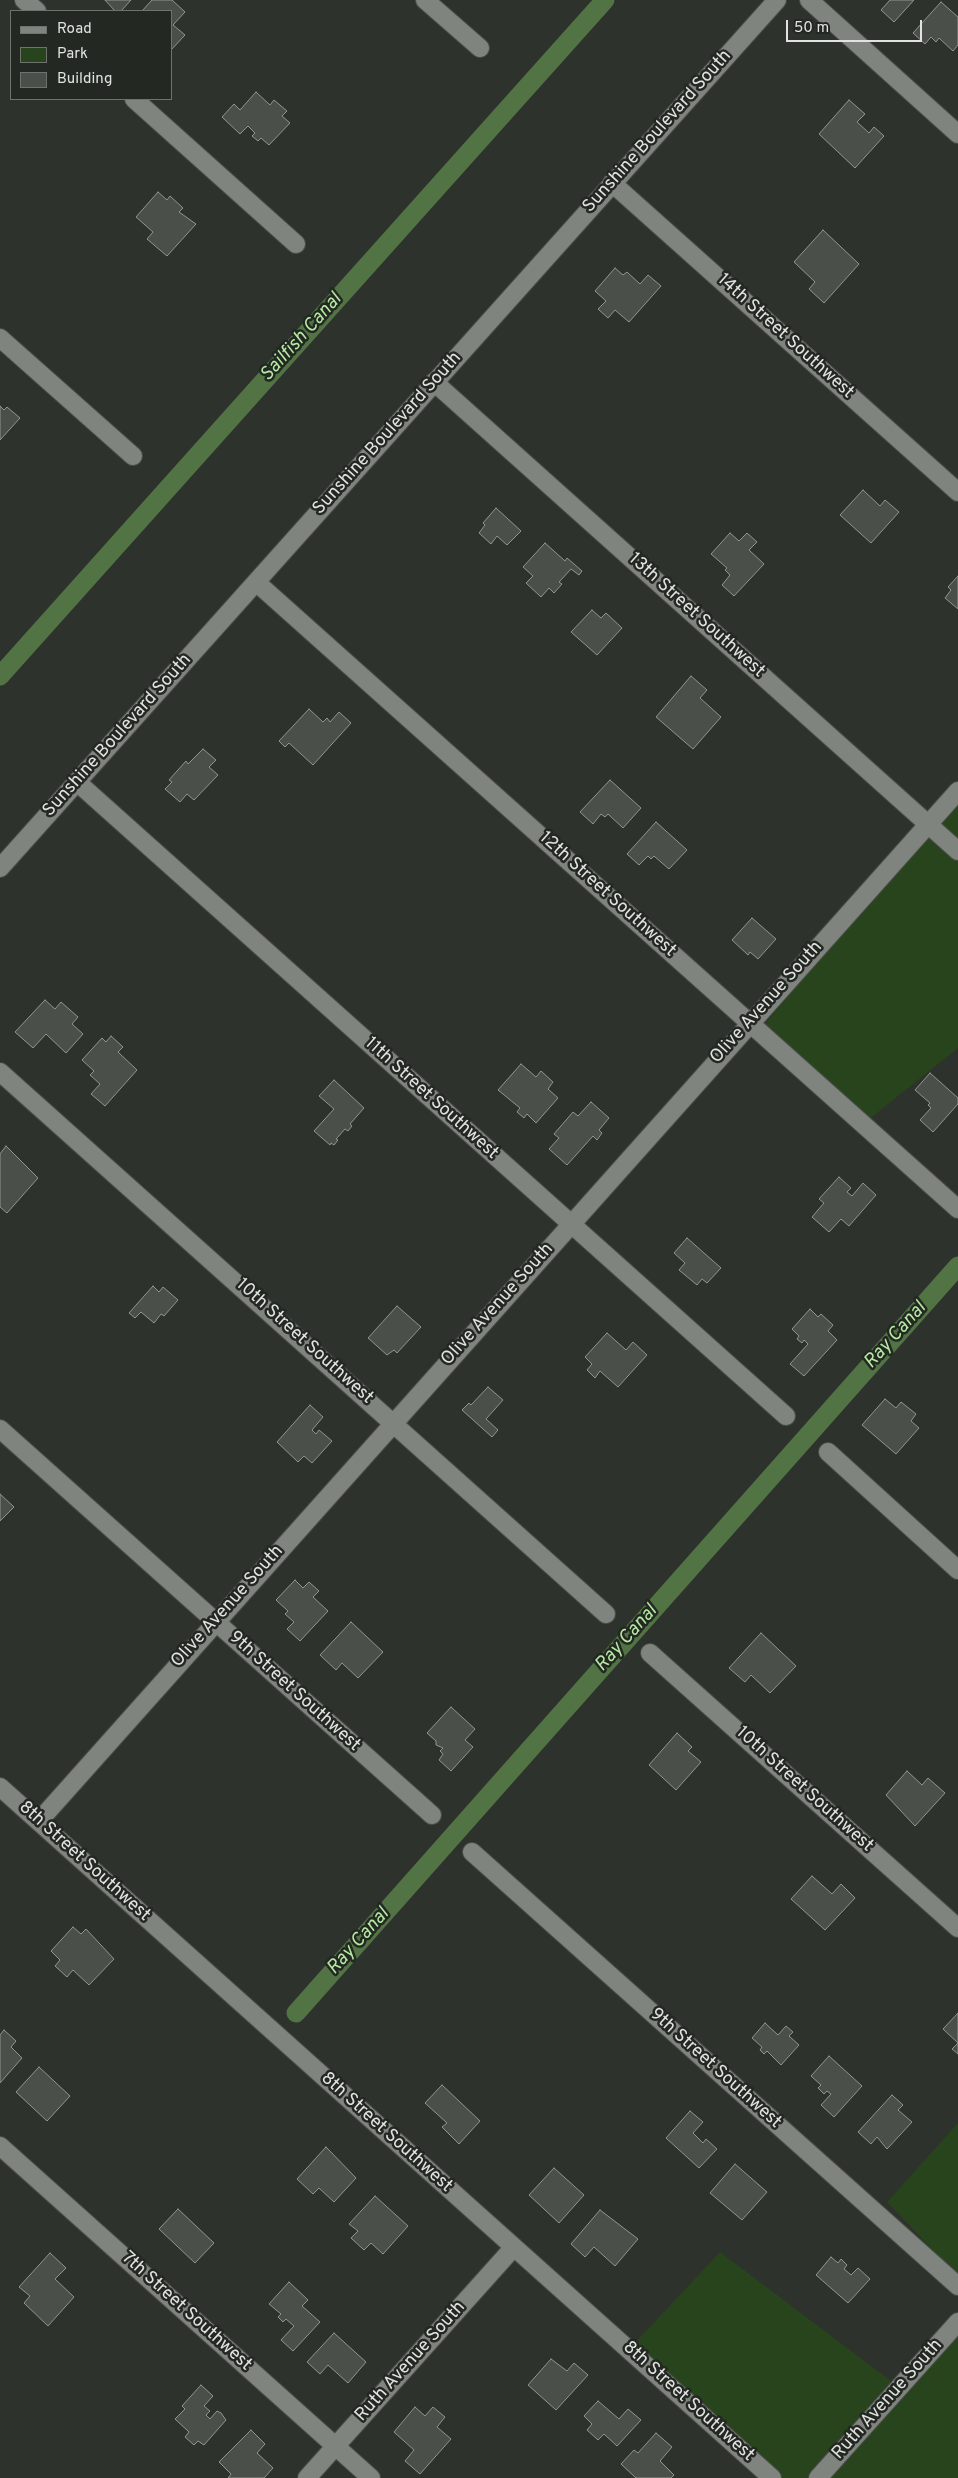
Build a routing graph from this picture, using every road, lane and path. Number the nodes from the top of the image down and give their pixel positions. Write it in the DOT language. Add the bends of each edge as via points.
graph roads {
  1 [pos="24,0"];
  2 [pos="425,0"];
  3 [pos="777,0"];
  4 [pos="808,0"];
  5 [pos="36,10"];
  6 [pos="480,48"];
  7 [pos="135,100"];
  8 [pos="958,134"];
  9 [pos="612,183"];
  10 [pos="296,244"];
  11 [pos="0,338"];
  12 [pos="434,382"];
  13 [pos="133,456"];
  14 [pos="958,492"];
  15 [pos="256,582"];
  16 [pos="77,782"];
  17 [pos="958,790"];
  18 [pos="928,824"];
  19 [pos="958,851"];
  20 [pos="0,868"];
  21 [pos="750,1022"];
  22 [pos="0,1072"];
  23 [pos="958,1209"];
  24 [pos="571,1224"];
  25 [pos="786,1416"];
  26 [pos="393,1422"];
  27 [pos="0,1429"];
  28 [pos="828,1452"];
  29 [pos="958,1570"];
  30 [pos="606,1614"];
  31 [pos="215,1622"];
  32 [pos="650,1653"];
  33 [pos="0,1787"];
  34 [pos="432,1815"];
  35 [pos="39,1821"];
  36 [pos="472,1852"];
  37 [pos="958,1928"];
  38 [pos="0,2146"];
  39 [pos="514,2247"];
  40 [pos="958,2286"];
  41 [pos="958,2322"];
  42 [pos="336,2446"];
  43 [pos="307,2478"];
  44 [pos="371,2478"];
  45 [pos="772,2478"];
  46 [pos="818,2478"];
  1 -- 5 [label="street"];
  2 -- 6 [label="street"];
  3 -- 9 [label="street, Sunshine Boulevard South"];
  4 -- 8 [label="street"];
  7 -- 10 [label="street"];
  9 -- 12 [label="street, Sunshine Boulevard South"];
  9 -- 14 [label="street, 14th Street Southwest"];
  11 -- 13 [label="street"];
  12 -- 15 [label="street, Sunshine Boulevard South"];
  12 -- 18 [label="street, 13th Street Southwest"];
  15 -- 16 [label="street, Sunshine Boulevard South"];
  15 -- 21 [label="street, 12th Street Southwest"];
  16 -- 20 [label="street, Sunshine Boulevard South"];
  16 -- 24 [label="street, 11th Street Southwest"];
  17 -- 18 [label="street, Olive Avenue South"];
  18 -- 19 [label="street, 13th Street Southwest"];
  18 -- 21 [label="street, Olive Avenue South"];
  21 -- 23 [label="street, 12th Street Southwest"];
  21 -- 24 [label="street, Olive Avenue South"];
  22 -- 26 [label="street, 10th Street Southwest"];
  24 -- 25 [label="street, 11th Street Southwest"];
  24 -- 26 [label="street, Olive Avenue South"];
  26 -- 30 [label="street, 10th Street Southwest"];
  26 -- 31 [label="street, Olive Avenue South"];
  27 -- 31 [label="street, 9th Street Southwest"];
  28 -- 29 [label="street"];
  31 -- 34 [label="street, 9th Street Southwest"];
  31 -- 35 [label="street, Olive Avenue South"];
  32 -- 37 [label="street, 10th Street Southwest"];
  33 -- 35 [label="street, 8th Street Southwest"];
  35 -- 39 [label="street, 8th Street Southwest"];
  36 -- 40 [label="street, 9th Street Southwest"];
  38 -- 42 [label="street, 7th Street Southwest"];
  39 -- 42 [label="street, Ruth Avenue South"];
  39 -- 45 [label="street, 8th Street Southwest"];
  41 -- 46 [label="street, Ruth Avenue South"];
  42 -- 43 [label="street, Ruth Avenue South"];
  42 -- 44 [label="street, 7th Street Southwest"];
}
